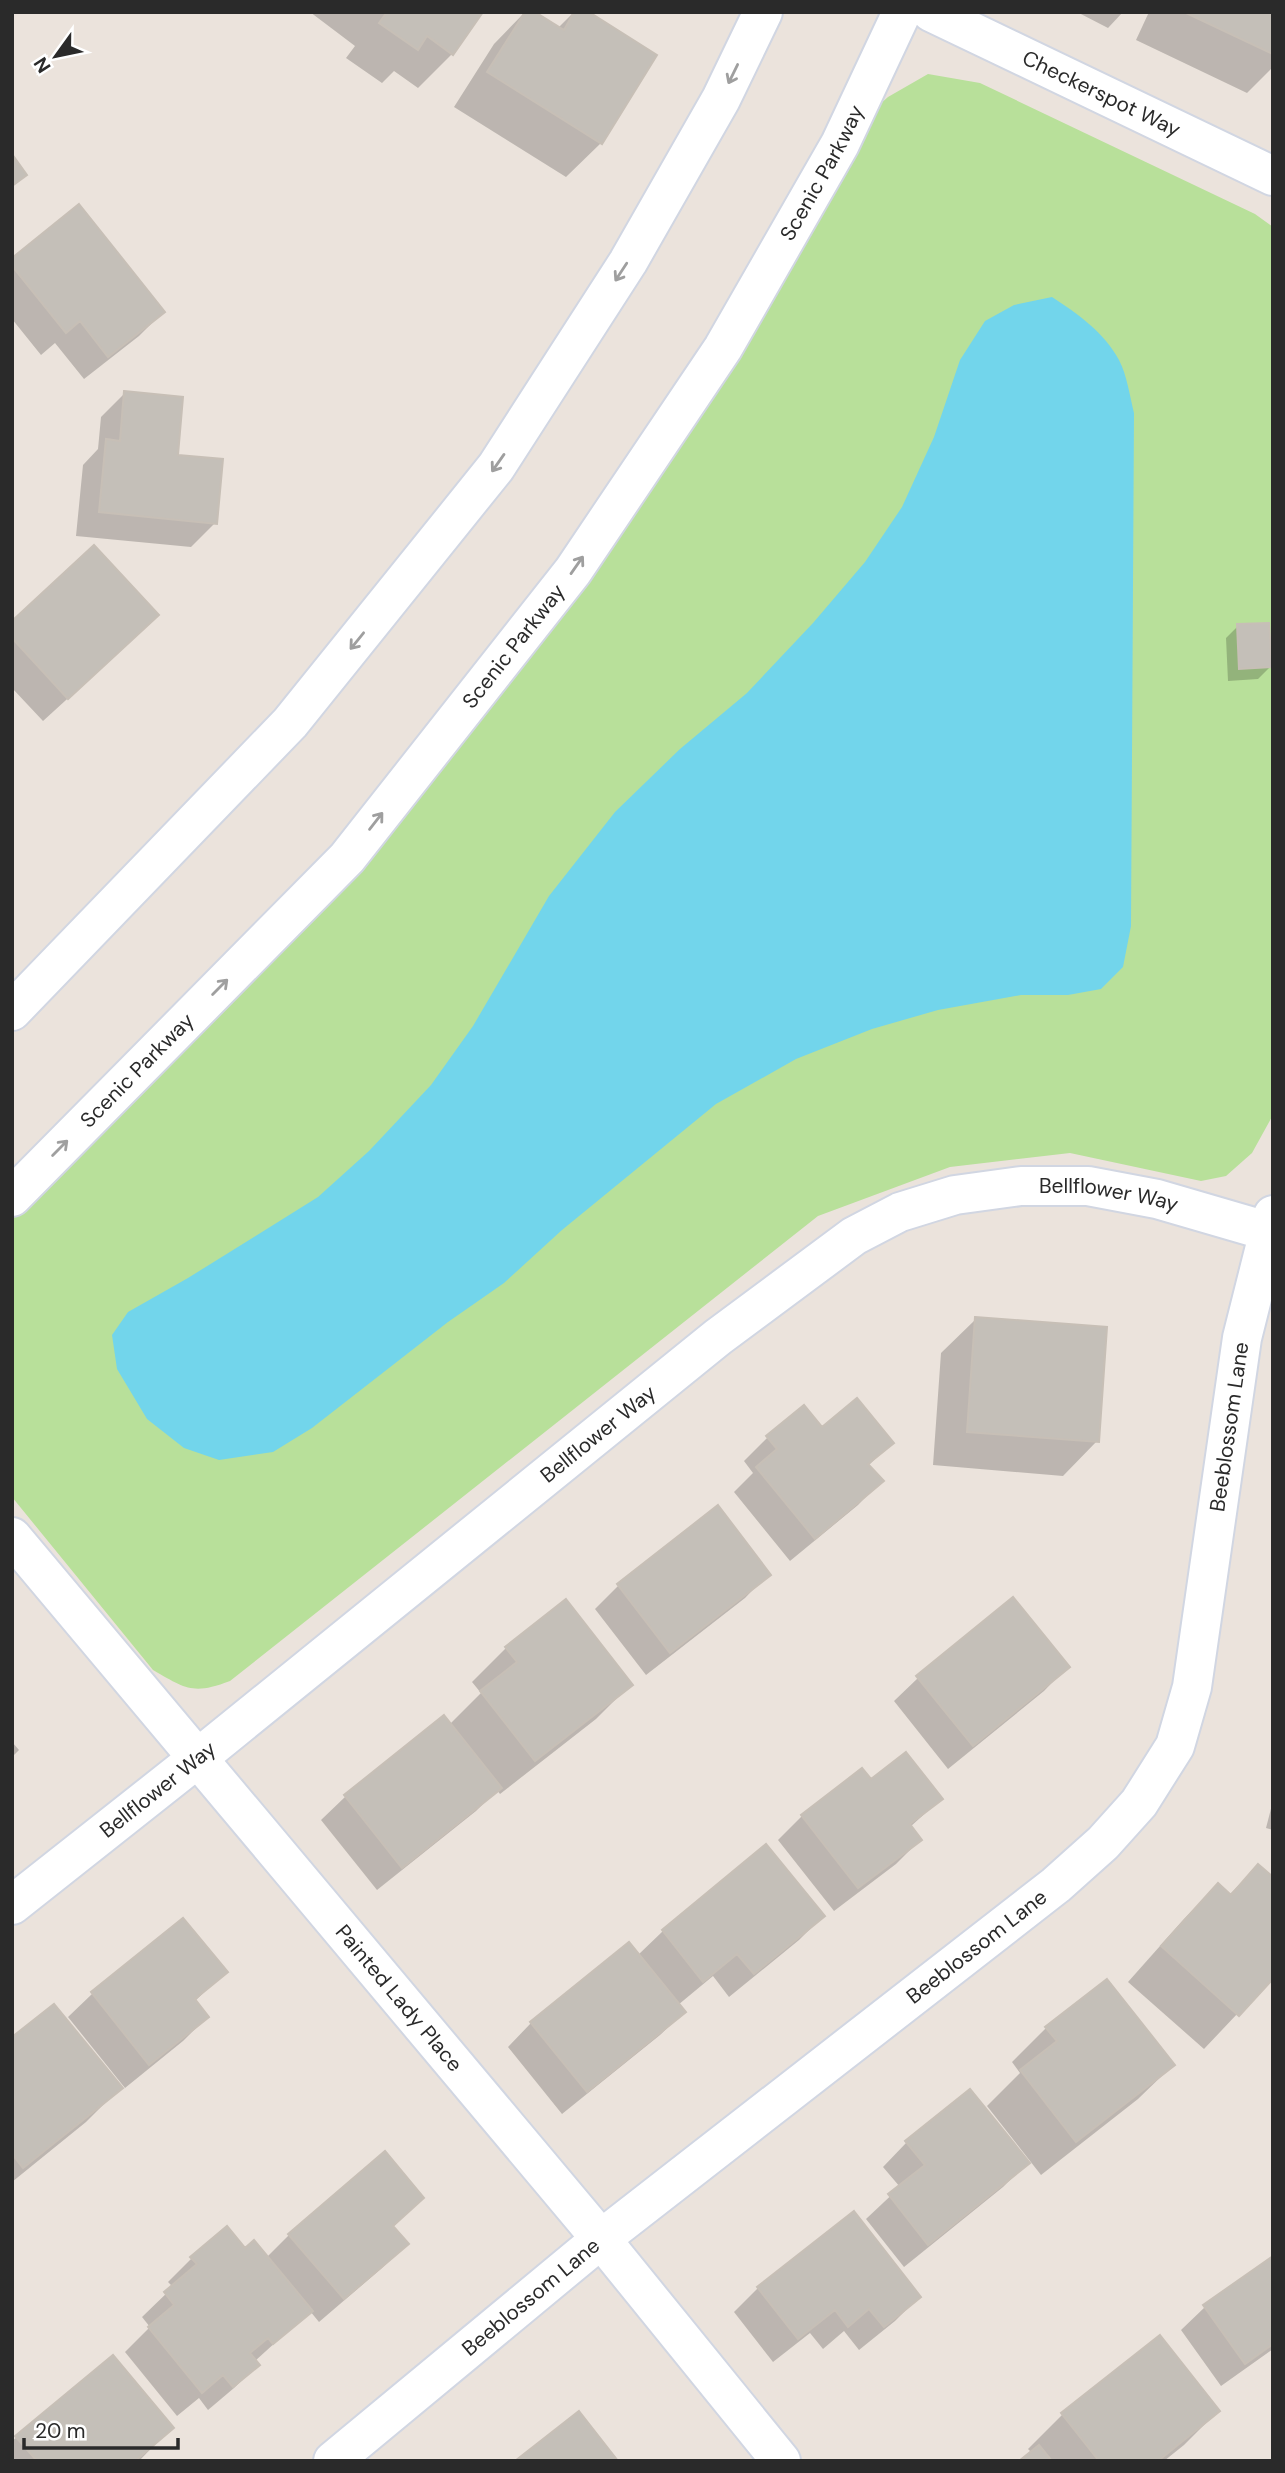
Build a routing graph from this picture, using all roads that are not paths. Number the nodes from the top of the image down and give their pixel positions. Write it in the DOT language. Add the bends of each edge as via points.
graph roads {
  1 [pos="763,12"];
  2 [pos="902,12"];
  3 [pos="931,12"];
  4 [pos="1273,176"];
  5 [pos="12,1011"];
  6 [pos="12,1197"];
  7 [pos="1270,1223"];
  8 [pos="12,1537"];
  9 [pos="198,1758"];
  10 [pos="12,1905"];
  11 [pos="601,2239"];
  12 [pos="333,2461"];
  13 [pos="781,2461"];
  1 -- 5 [label="street, one-way" via="721,99 628,262 496,467 290,723"];
  6 -- 2 [label="street, Scenic Parkway, one-way" via="347,858 573,570 723,348 840,144"];
  3 -- 4 [label="street, Checkerspot Way"];
  7 -- 9 [label="street, Bellflower Way" via="1088,1186 1021,1186 955,1195 900,1212 854,1236 718,1337"];
  7 -- 11 [label="street, Beeblossom Lane" via="1242,1338 1192,1687 1175,1746 1139,1803 1056,1885"];
  8 -- 9 [label="street, Painted Lady Place"];
  9 -- 10 [label="street, Bellflower Way"];
  9 -- 11 [label="street, Painted Lady Place"];
  11 -- 12 [label="street, Beeblossom Lane"];
  11 -- 13 [label="street, Painted Lady Place"];
}
